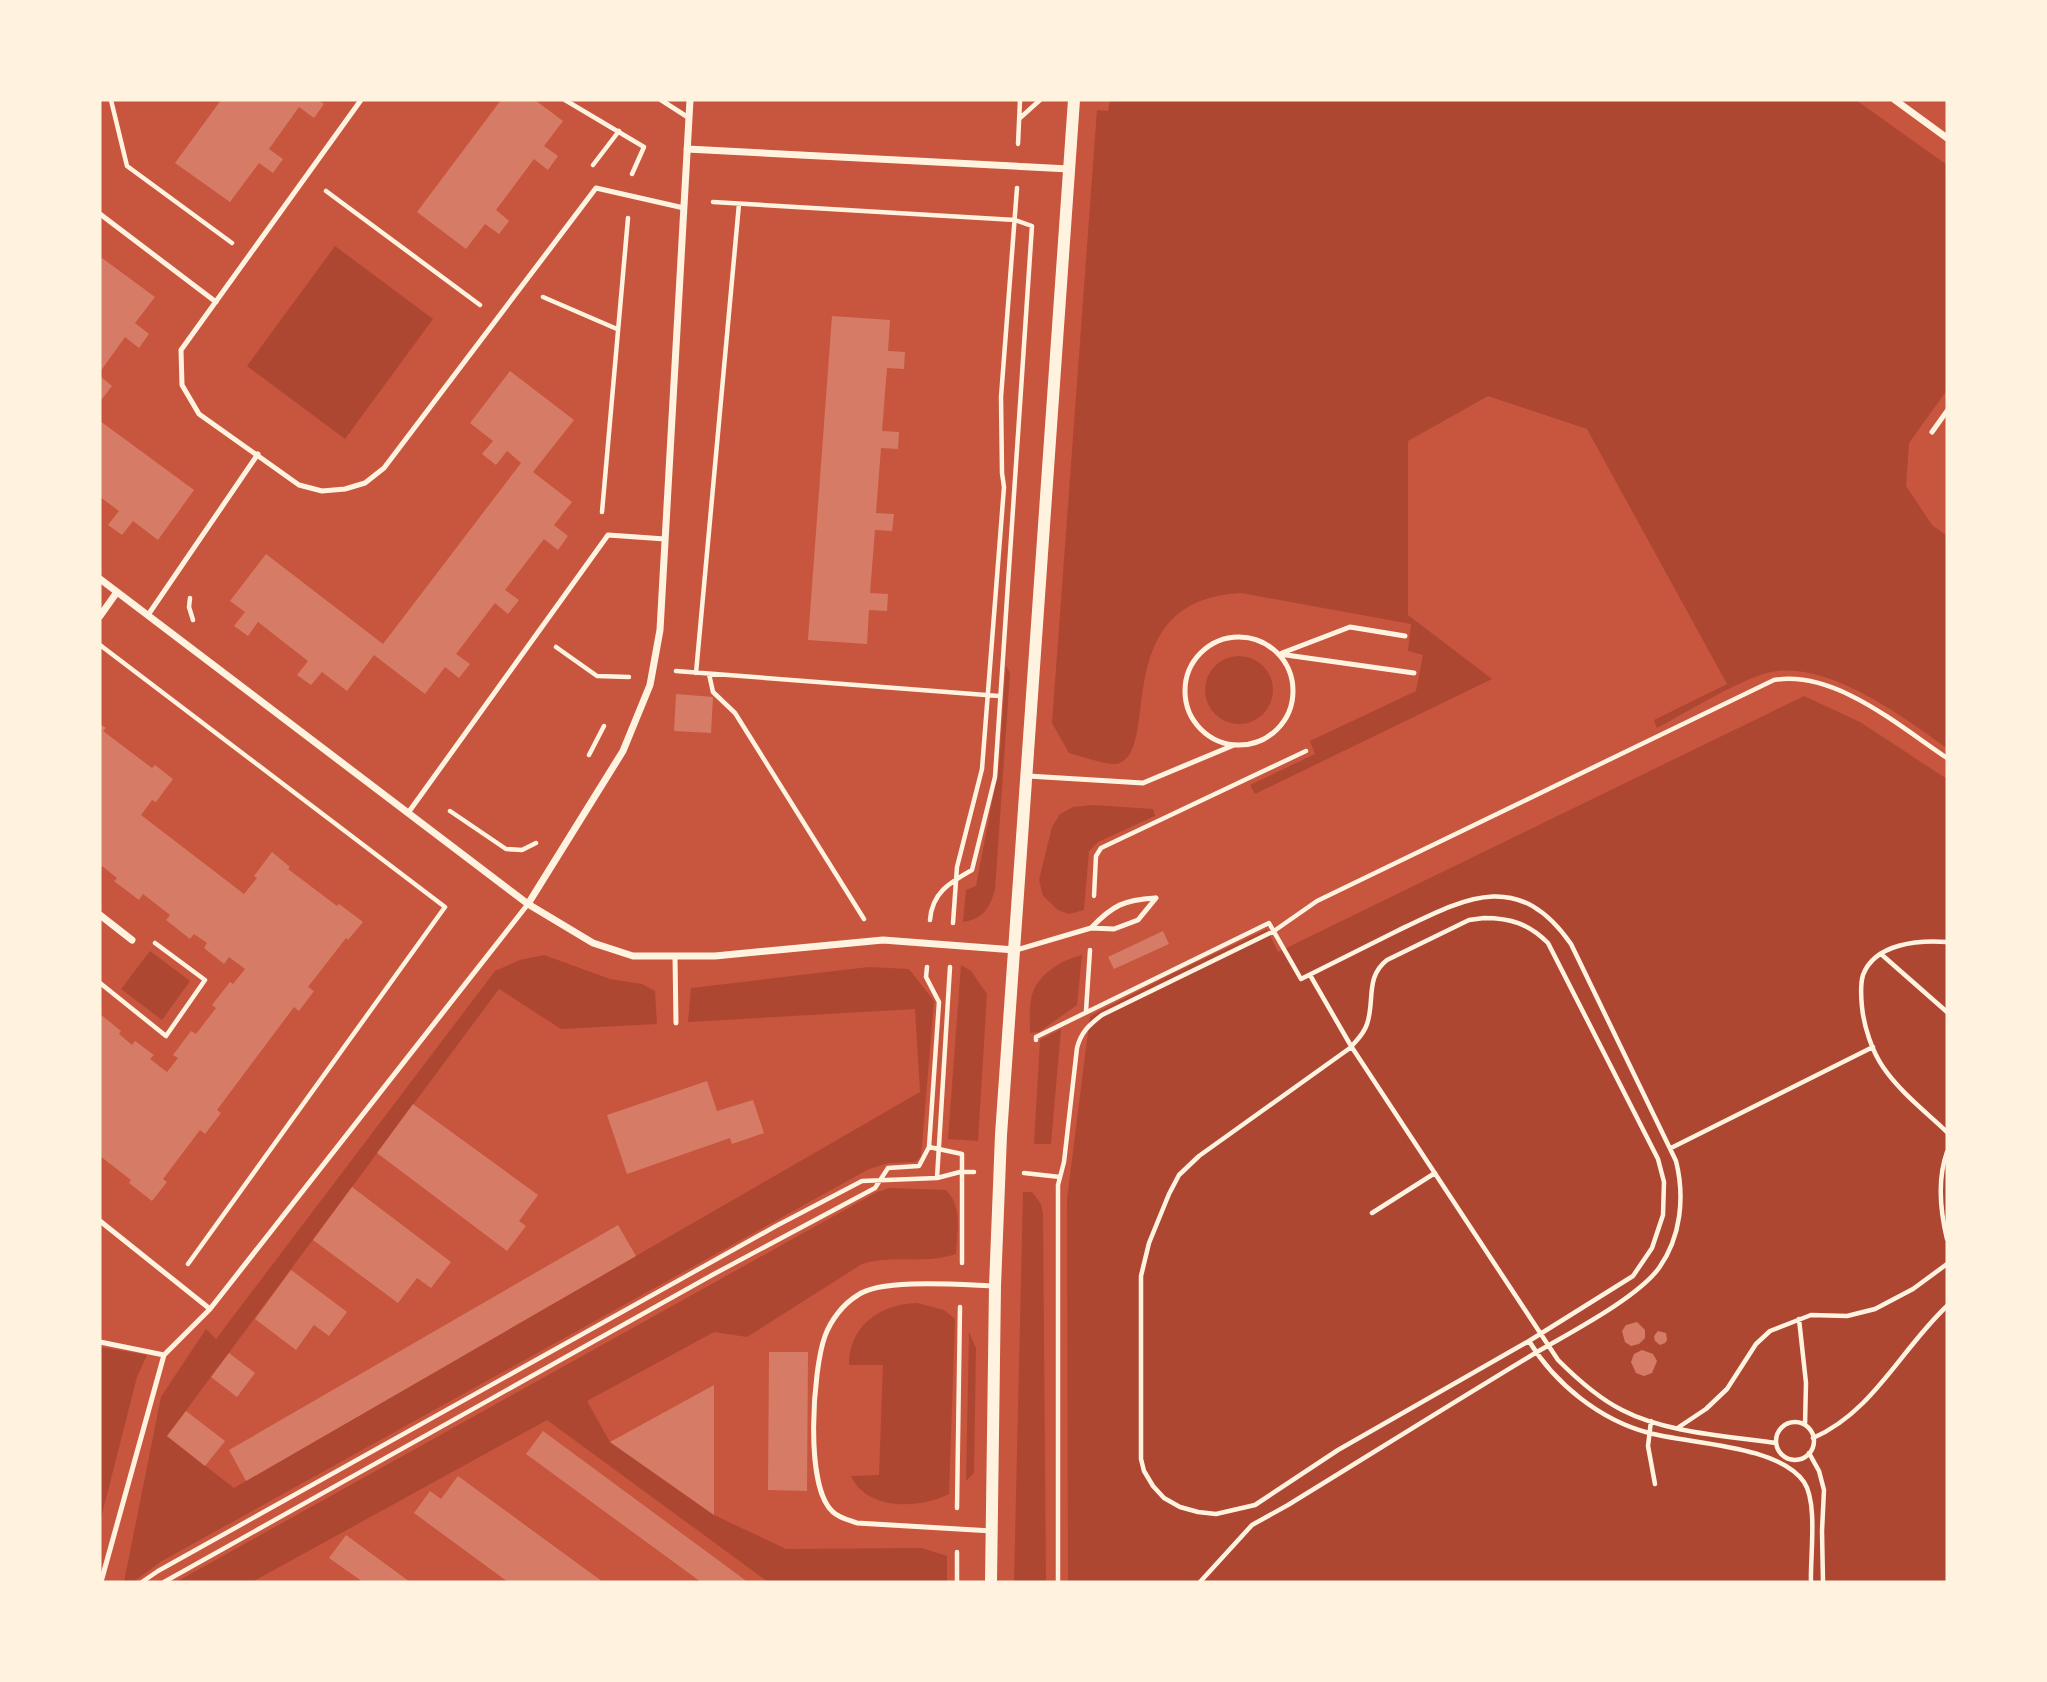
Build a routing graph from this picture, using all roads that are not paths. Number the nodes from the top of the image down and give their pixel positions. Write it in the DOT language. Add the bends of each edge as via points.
graph roads {
  1 [pos="361,100"];
  2 [pos="661,100"];
  3 [pos="690,100"];
  4 [pos="1074,100"];
  5 [pos="1895,100"];
  6 [pos="689,118"];
  7 [pos="1947,138"];
  8 [pos="687,149"];
  9 [pos="1069,169"];
  10 [pos="684,208"];
  11 [pos="100,214"];
  12 [pos="216,302"];
  13 [pos="1947,411"];
  14 [pos="1932,432"];
  15 [pos="258,454"];
  16 [pos="665,539"];
  17 [pos="100,579"];
  18 [pos="117,592"];
  19 [pos="148,615"];
  20 [pos="100,617"];
  21 [pos="1405,636"];
  22 [pos="1279,654"];
  23 [pos="1414,673"];
  24 [pos="1234,745"];
  25 [pos="1027,776"];
  26 [pos="408,813"];
  27 [pos="528,904"];
  28 [pos="100,915"];
  29 [pos="1091,928"];
  30 [pos="132,940"];
  31 [pos="1016,950"];
  32 [pos="675,957"];
  33 [pos="676,1023"];
  34 [pos="100,1222"];
  35 [pos="995,1286"];
  36 [pos="210,1309"];
  37 [pos="100,1342"];
  38 [pos="164,1355"];
  39 [pos="992,1531"];
  40 [pos="101,1582"];
  41 [pos="991,1582"];
  1 -- 12 [label="lane"];
  2 -- 6 [label="lane"];
  3 -- 6 [label="street"];
  4 -- 9 [label="street"];
  5 -- 7 [label="street"];
  6 -- 8 [label="street"];
  8 -- 9 [label="street"];
  8 -- 10 [label="street"];
  9 -- 25 [label="street"];
  10 -- 15 [label="lane" via="596,188 384,468 365,482 322,491 299,485"];
  10 -- 16 [label="street"];
  11 -- 12 [label="lane"];
  12 -- 15 [label="lane" via="181,350 182,385 199,414"];
  13 -- 14 [label="lane"];
  15 -- 19 [label="lane"];
  16 -- 26 [label="lane" via="608,535"];
  16 -- 27 [label="street" via="660,629 650,685 622,751"];
  17 -- 18 [label="street"];
  18 -- 19 [label="street"];
  18 -- 20 [label="street"];
  19 -- 26 [label="street"];
  21 -- 22 [label="lane" via="1350,627"];
  22 -- 23 [label="lane"];
  22 -- 24 [label="lane" via="1293,688 1283,723 1269,736"];
  22 -- 24 [label="lane" via="1248,637 1230,637 1200,653 1190,667 1185,700 1191,717 1216,740"];
  24 -- 25 [label="lane" via="1143,783"];
  25 -- 31 [label="street"];
  26 -- 27 [label="street"];
  27 -- 32 [label="street" via="593,943 634,956"];
  27 -- 36 [label="lane"];
  28 -- 30 [label="street"];
  29 -- 29 [label="lane" via="1114,929 1138,920 1156,898 1130,900 1108,910"];
  29 -- 31 [label="lane"];
  31 -- 32 [label="street" via="876,941"];
  31 -- 35 [label="street"];
  32 -- 33 [label="lane"];
  34 -- 36 [label="lane"];
  35 -- 39 [label="street"];
  35 -- 39 [label="lane" via="875,1287 836,1315 819,1356 814,1451 817,1483 825,1502 842,1517 857,1523"];
  36 -- 38 [label="lane"];
  37 -- 38 [label="lane"];
  38 -- 40 [label="lane"];
  39 -- 41 [label="street"];
}
